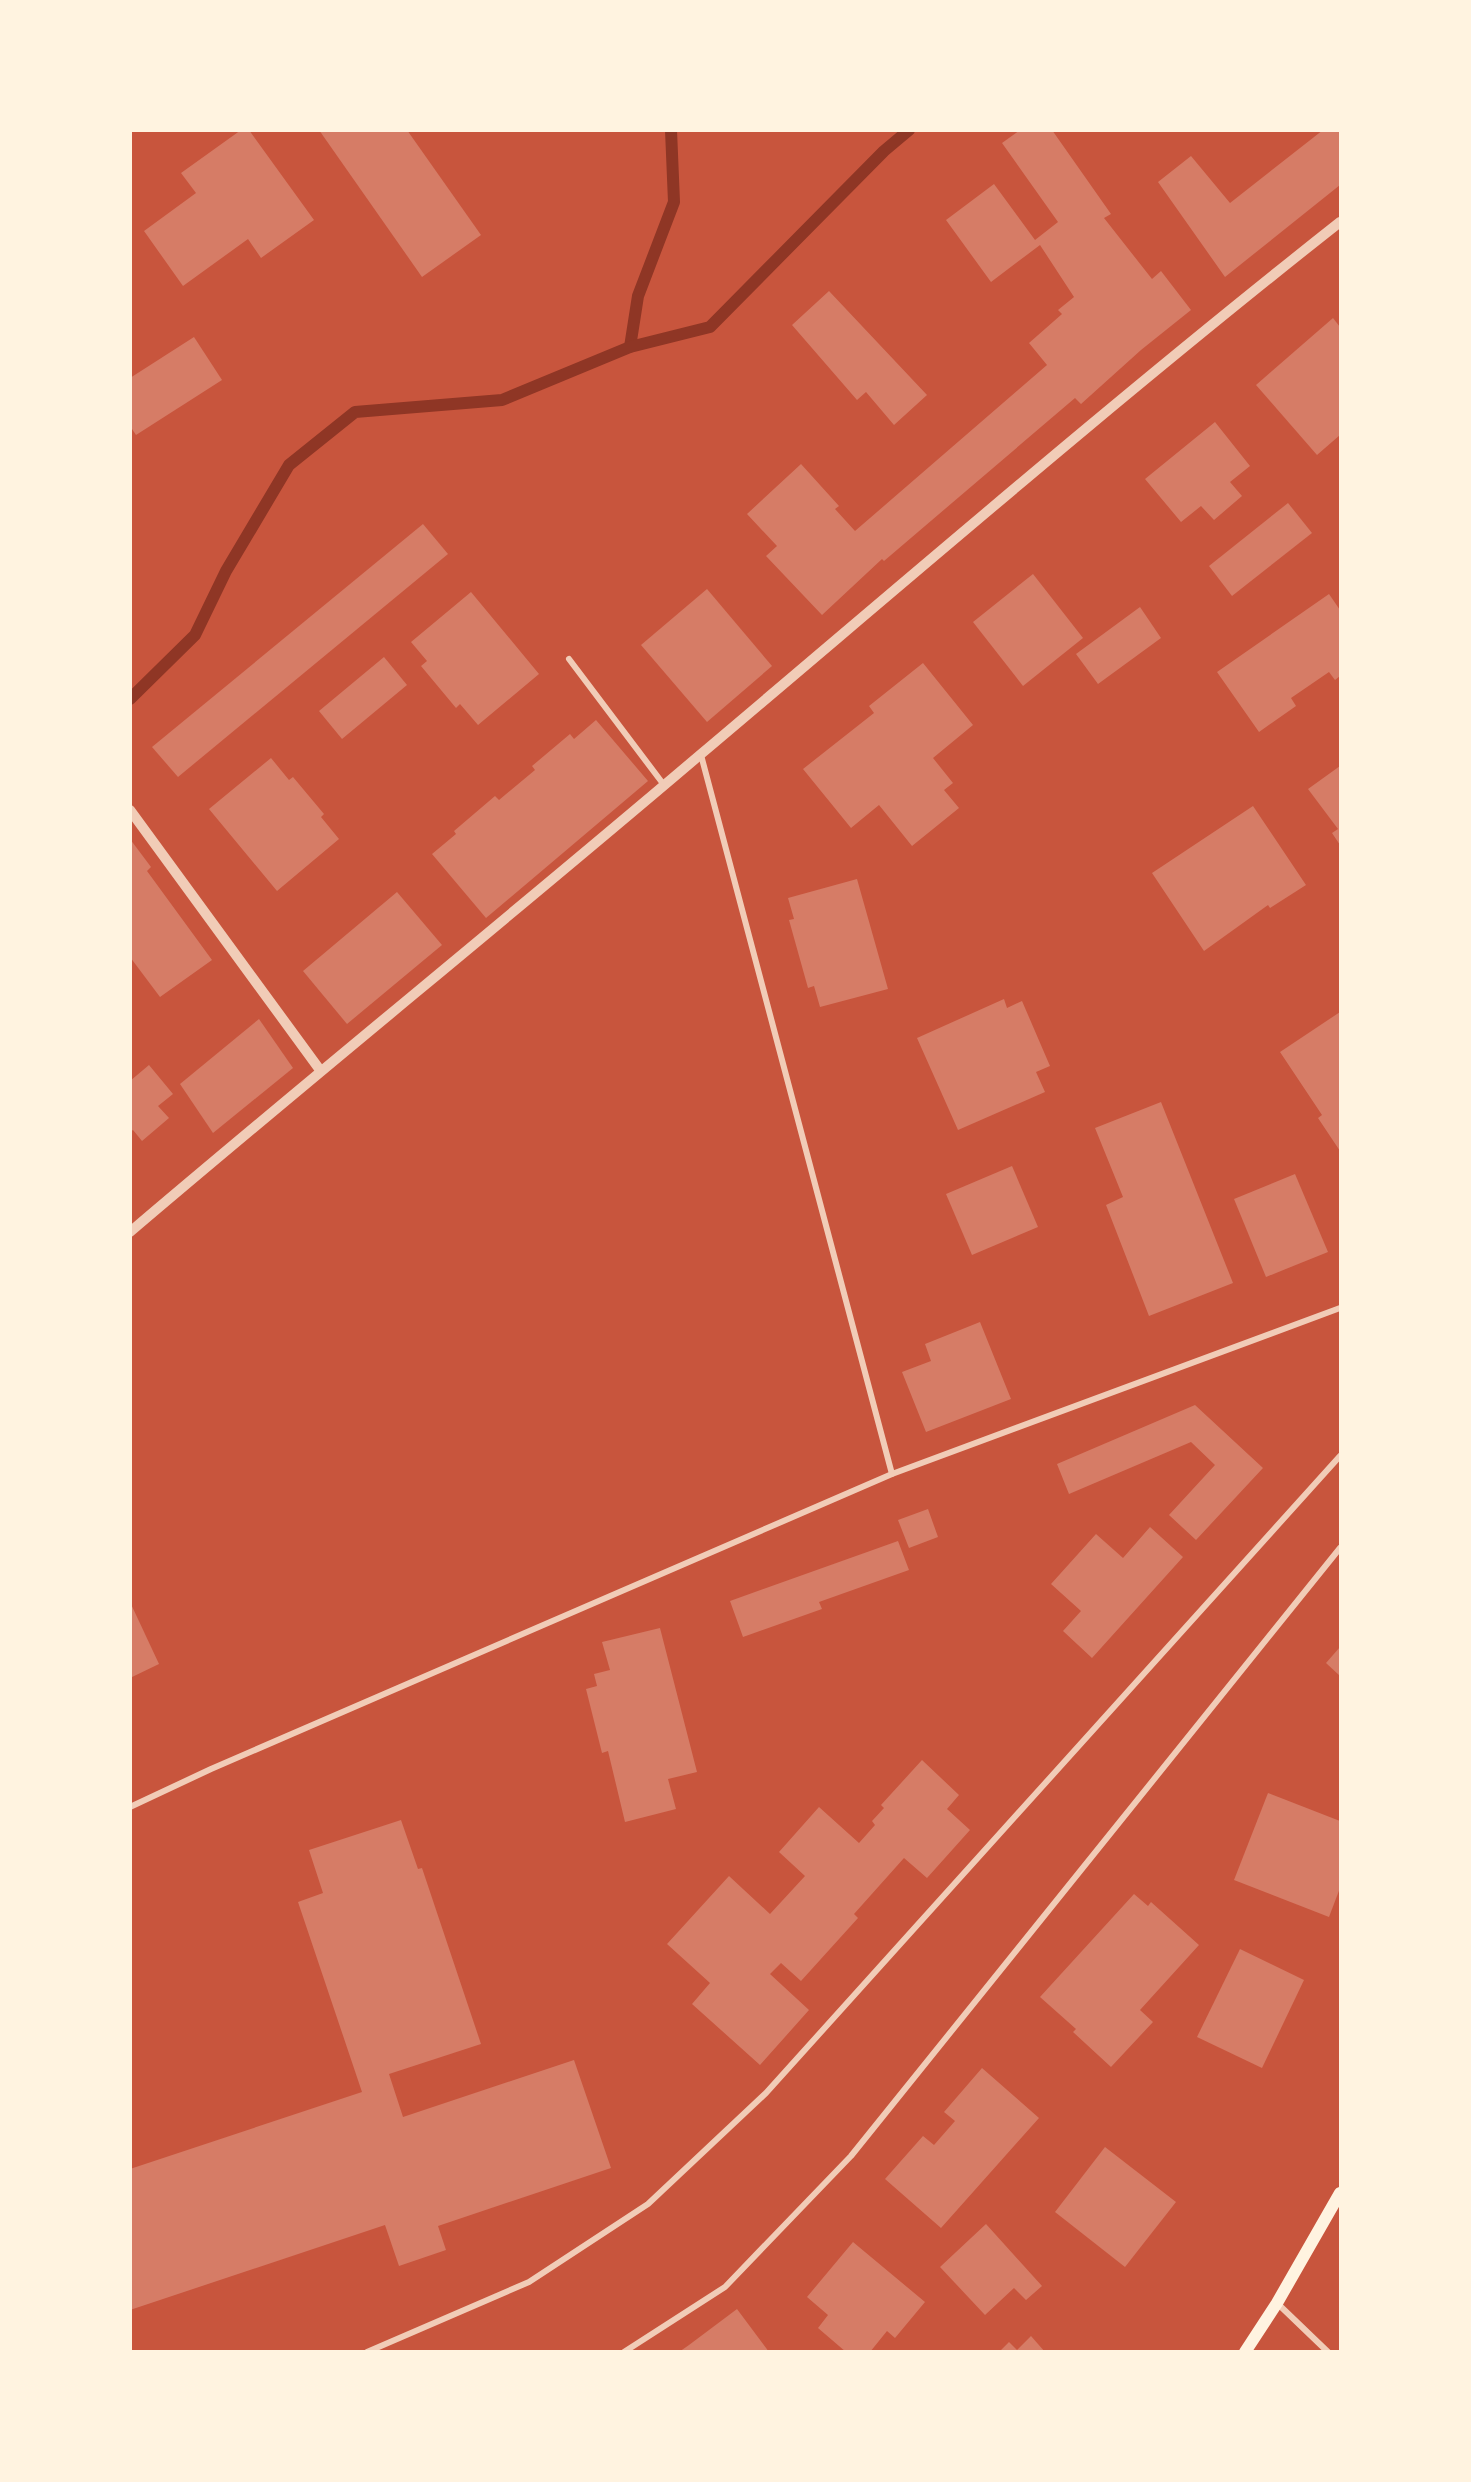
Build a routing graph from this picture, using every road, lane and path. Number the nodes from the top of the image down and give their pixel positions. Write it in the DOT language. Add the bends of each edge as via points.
graph roads {
  1 [pos="1341,222"];
  2 [pos="569,659"];
  3 [pos="701,755"];
  4 [pos="664,785"];
  5 [pos="130,810"];
  6 [pos="320,1070"];
  7 [pos="130,1232"];
  8 [pos="1341,1308"];
  9 [pos="1341,1456"];
  10 [pos="892,1474"];
  11 [pos="1341,1548"];
  12 [pos="130,1807"];
  13 [pos="1341,2193"];
  14 [pos="1277,2303"];
  15 [pos="367,2352"];
  16 [pos="624,2352"];
  17 [pos="1245,2352"];
  18 [pos="1328,2352"];
  1 -- 3 [label="street" via="1176,352"];
  2 -- 4 [label="street"];
  3 -- 4 [label="street"];
  3 -- 10 [label="street"];
  4 -- 6 [label="street"];
  5 -- 6 [label="street"];
  6 -- 7 [label="street"];
  8 -- 10 [label="street"];
  9 -- 15 [label="street" via="766,2093 648,2204 529,2282"];
  10 -- 12 [label="street"];
  11 -- 16 [label="street" via="851,2156 725,2287"];
  13 -- 14 [label="main road"];
  14 -- 17 [label="main road"];
  14 -- 18 [label="street"];
}
